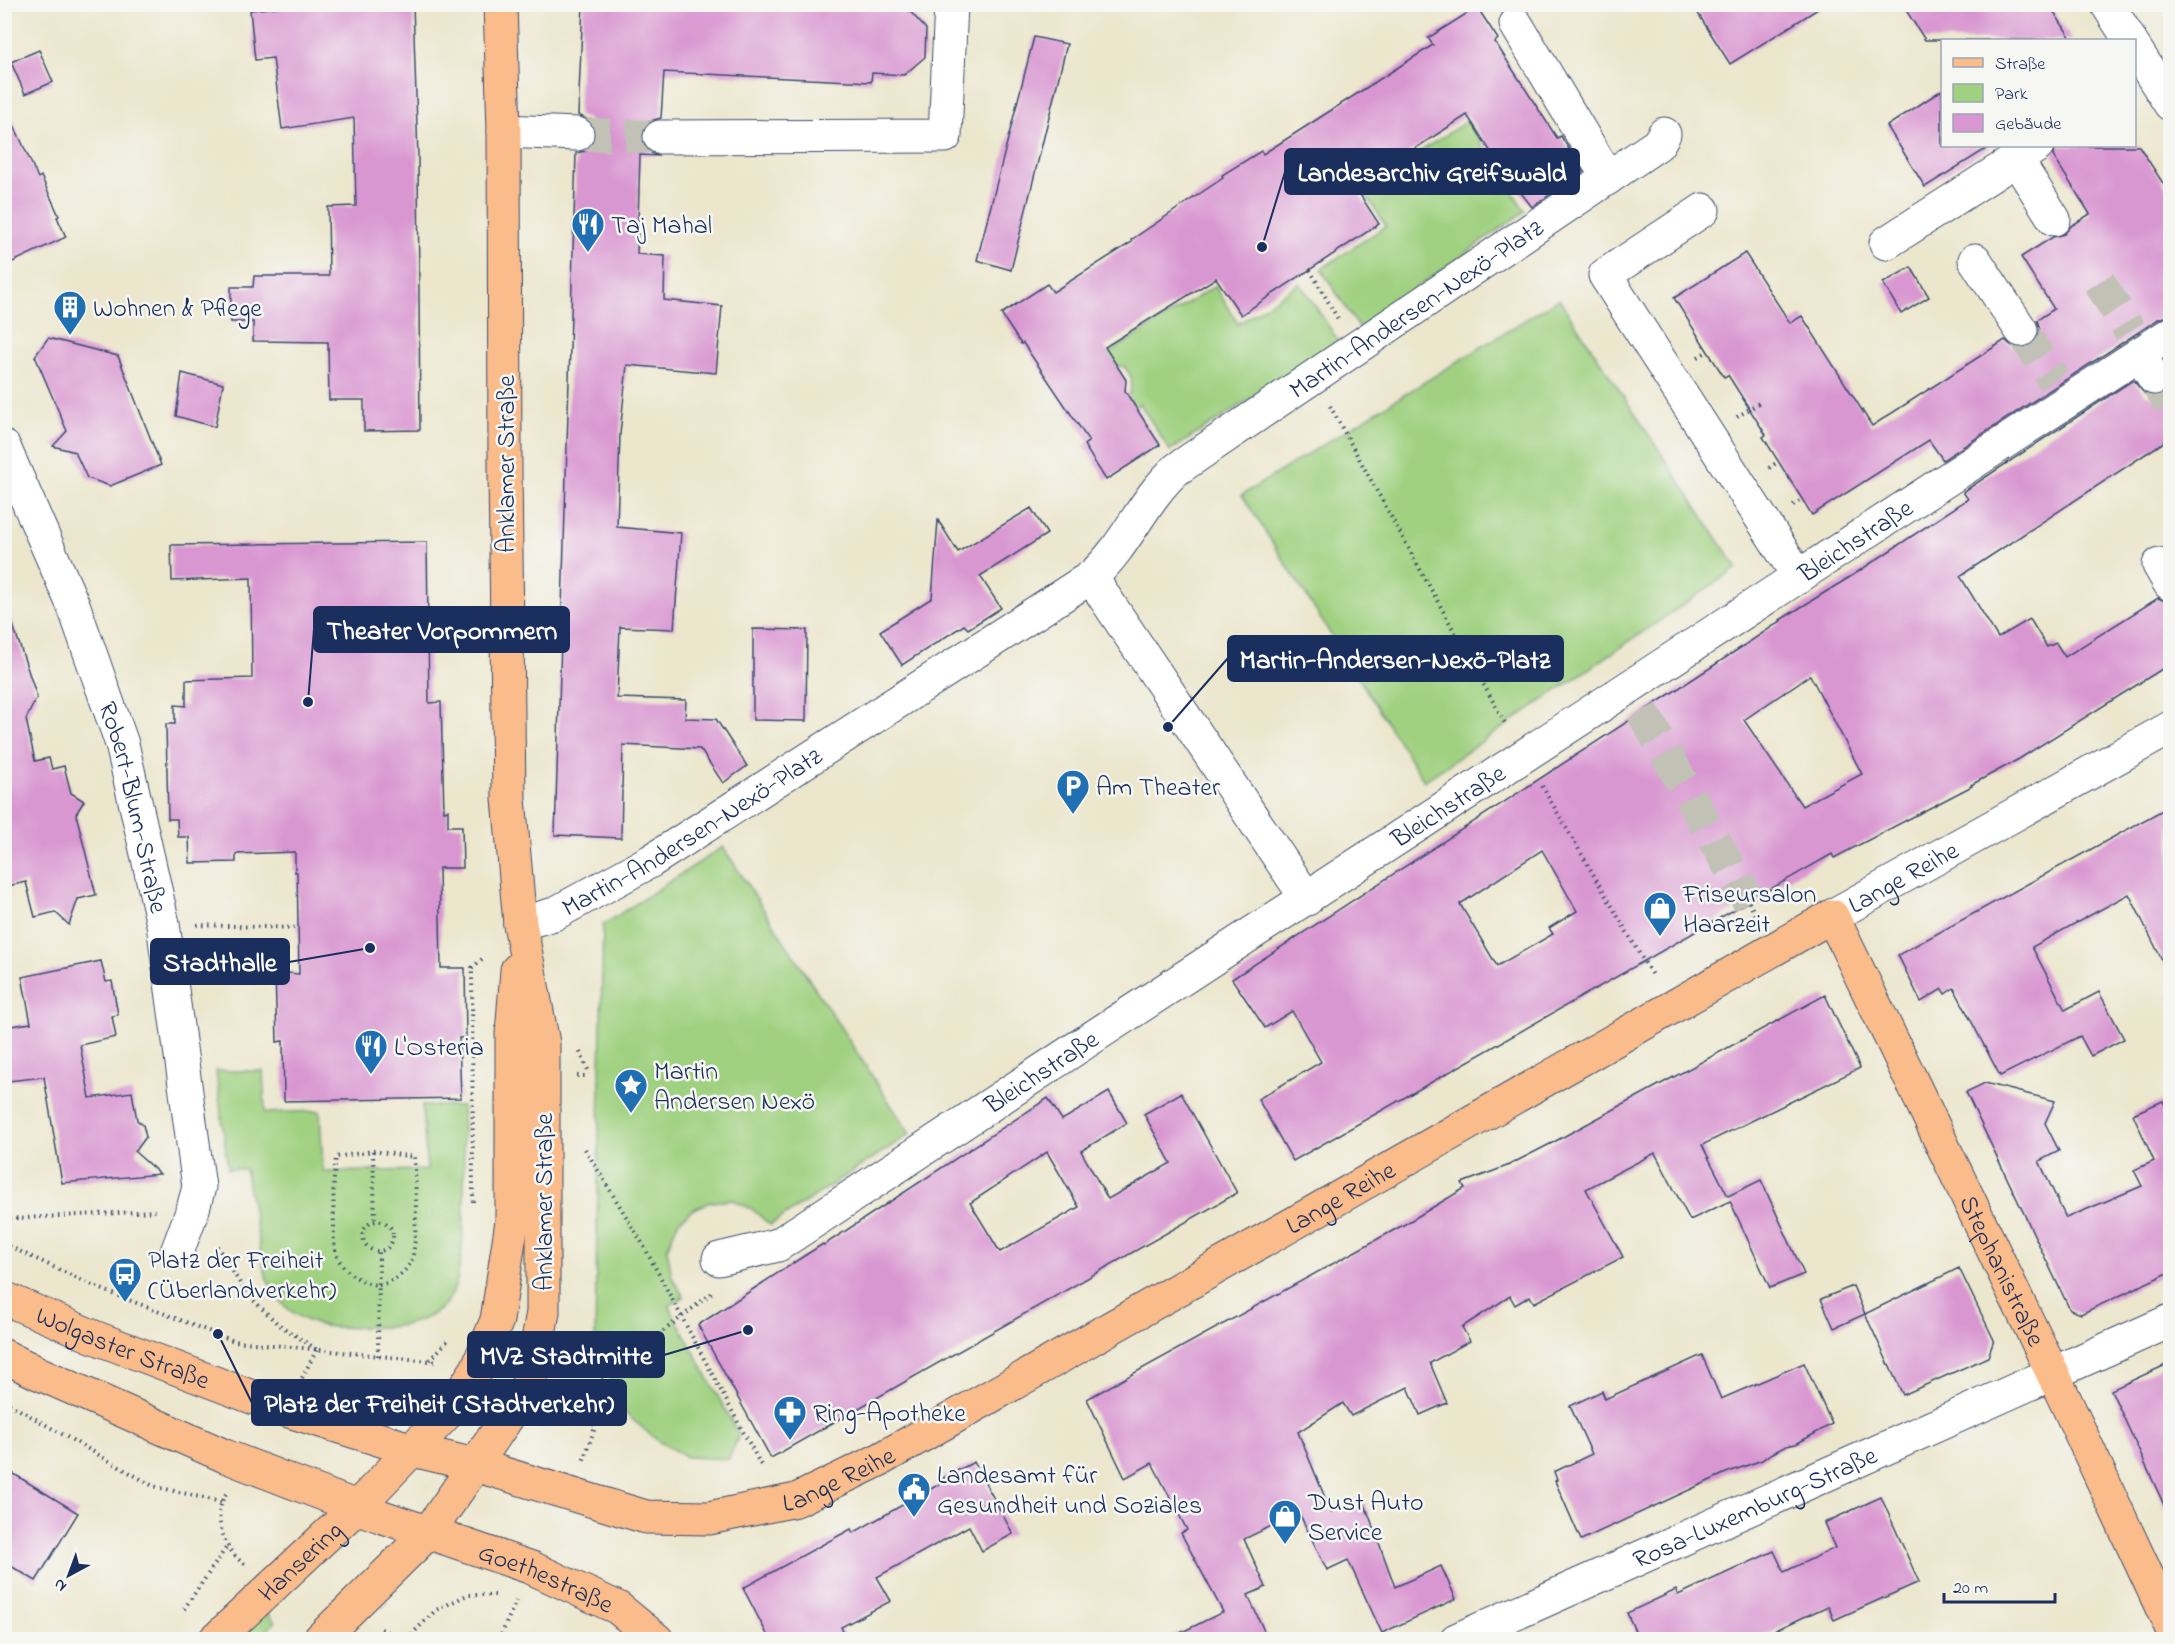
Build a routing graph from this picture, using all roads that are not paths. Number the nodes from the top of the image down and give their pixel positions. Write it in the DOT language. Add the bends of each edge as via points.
graph roads {
  1 [pos="500,4"];
  2 [pos="951,4"];
  3 [pos="2108,4"];
  4 [pos="1516,24"];
  5 [pos="2129,39"];
  6 [pos="504,131"];
  7 [pos="577,134"];
  8 [pos="1664,134"];
  9 [pos="660,137"];
  10 [pos="2026,152"];
  11 [pos="1608,178"];
  12 [pos="1703,210"];
  13 [pos="2054,219"];
  14 [pos="1886,243"];
  15 [pos="1975,260"];
  16 [pos="2021,330"];
  17 [pos="2170,334"];
  18 [pos="4,447"];
  19 [pos="1091,577"];
  20 [pos="1799,577"];
  21 [pos="2170,728"];
  22 [pos="1307,899"];
  23 [pos="1832,916"];
  24 [pos="520,924"];
  25 [pos="177,1252"];
  26 [pos="718,1274"];
  27 [pos="4,1298"];
  28 [pos="2170,1321"];
  29 [pos="4,1356"];
  30 [pos="2053,1374"];
  31 [pos="413,1450"];
  32 [pos="476,1465"];
  33 [pos="357,1507"];
  34 [pos="428,1533"];
  35 [pos="2170,1625"];
  36 [pos="215,1640"];
  37 [pos="319,1640"];
  38 [pos="657,1640"];
  39 [pos="1456,1640"];
  1 -- 6 [label="main road, Anklamer Straße"];
  2 -- 9 [label="street" via="945,136"];
  3 -- 5 [label="street"];
  4 -- 11 [label="street"];
  6 -- 7 [label="street"];
  6 -- 24 [label="main road, Anklamer Straße" via="508,798"];
  8 -- 11 [label="street, Martin-Andersen-Nexö-Platz" via="1658,144"];
  10 -- 13 [label="street"];
  10 -- 14 [label="street"];
  11 -- 19 [label="street, Martin-Andersen-Nexö-Platz" via="1170,475 1155,491 1114,555"];
  12 -- 20 [label="street" via="1605,275"];
  15 -- 16 [label="street"];
  17 -- 20 [label="street, Bleichstraße" via="2141,354 2060,391"];
  18 -- 25 [label="street, Robert-Blum-Straße" via="74,607 122,744 163,924 199,1187"];
  19 -- 22 [label="street"];
  19 -- 24 [label="street, Martin-Andersen-Nexö-Platz" via="651,861 554,915"];
  20 -- 22 [label="street, Bleichstraße"];
  21 -- 23 [label="street, Lange Reihe"];
  22 -- 26 [label="street, Bleichstraße" via="778,1245"];
  23 -- 30 [label="main road, Stephanistraße"];
  23 -- 32 [label="main road, Lange Reihe" via="881,1459 796,1500 709,1518 646,1517"];
  24 -- 31 [label="main road, Anklamer Straße" via="512,1034 512,1221 497,1320 477,1369 449,1411"];
  24 -- 32 [label="main road, Anklamer Straße" via="543,1043 543,1312 531,1379"];
  27 -- 31 [label="main road, Wolgaster Straße" via="104,1341 261,1400"];
  28 -- 30 [label="street, Rosa-Luxemburg-Straße"];
  29 -- 33 [label="main road" via="225,1456"];
  30 -- 35 [label="main road, Stephanistraße"];
  30 -- 39 [label="street, Rosa-Luxemburg-Straße"];
  31 -- 32 [label="main road, Lange Reihe"];
  31 -- 33 [label="main road, Anklamer Straße"];
  32 -- 34 [label="main road, Anklamer Straße"];
  33 -- 34 [label="main road, Goethestraße"];
  33 -- 36 [label="main road, Hansering"];
  34 -- 37 [label="main road"];
  34 -- 38 [label="main road, Goethestraße" via="532,1568 618,1608"];
}
